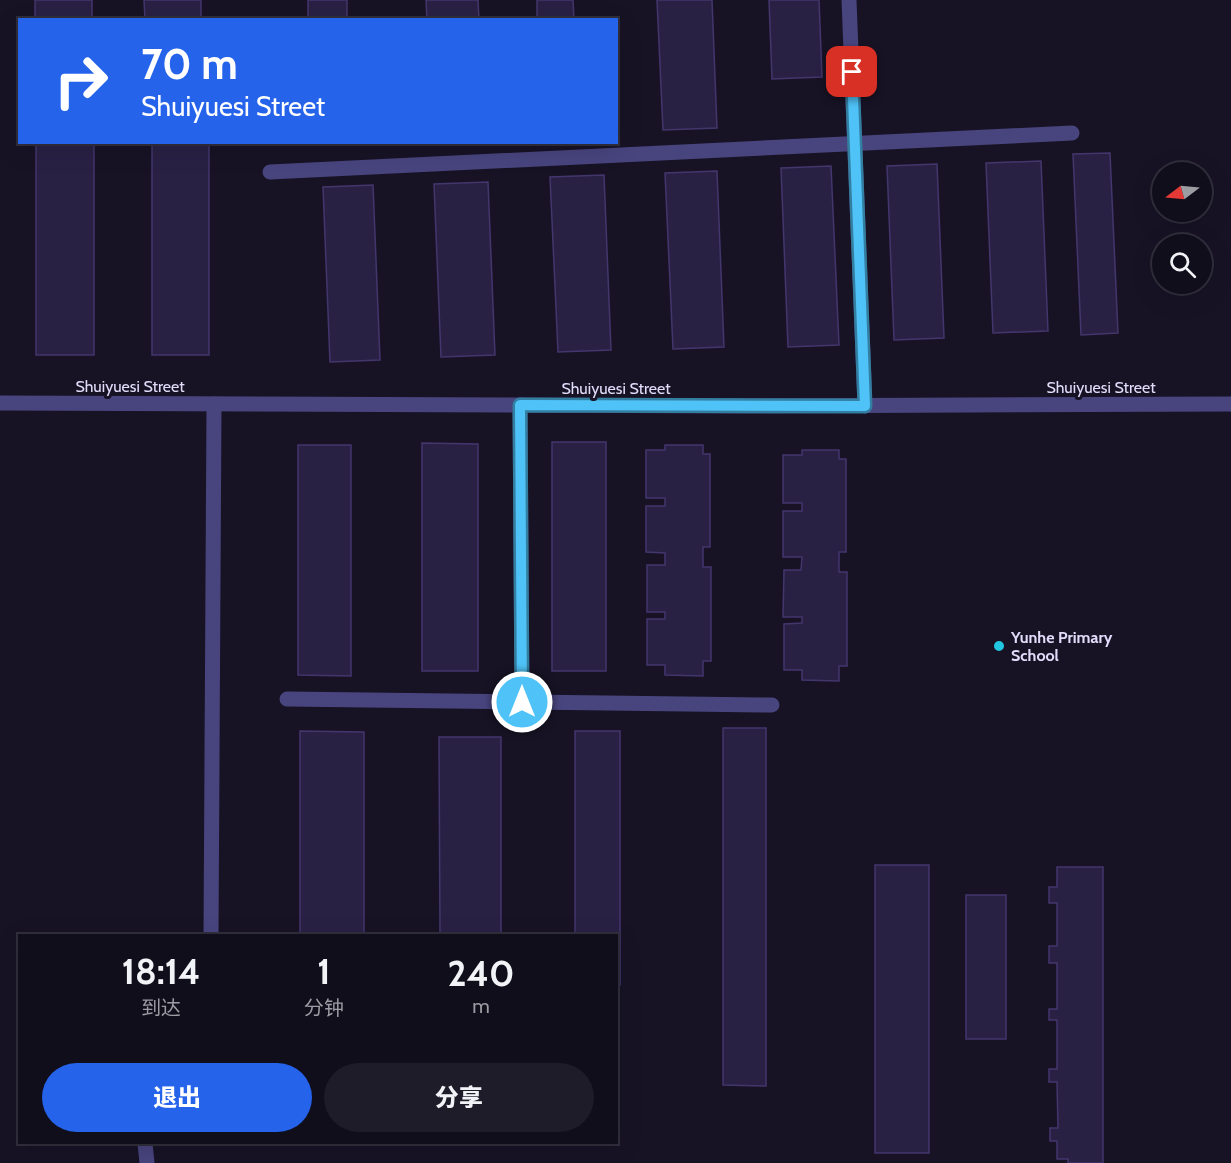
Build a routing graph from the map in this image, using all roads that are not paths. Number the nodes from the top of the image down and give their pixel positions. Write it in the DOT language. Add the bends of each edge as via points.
graph roads {
  1 [pos="849,0"];
  2 [pos="1071,133"];
  3 [pos="855,144"];
  4 [pos="270,172"];
  5 [pos="0,403"];
  6 [pos="214,404"];
  7 [pos="1231,404"];
  8 [pos="520,405"];
  9 [pos="865,406"];
  10 [pos="287,699"];
  11 [pos="522,702"];
  12 [pos="772,705"];
  13 [pos="212,934"];
  14 [pos="145,1144"];
  15 [pos="147,1163"];
  1 -- 3 [label="street"];
  2 -- 3 [label="street"];
  3 -- 4 [label="street"];
  3 -- 9 [label="street"];
  5 -- 6 [label="street, Shuiyuesi Street"];
  6 -- 8 [label="street, Shuiyuesi Street"];
  6 -- 13 [label="street"];
  7 -- 9 [label="street, Shuiyuesi Street"];
  8 -- 9 [label="street, Shuiyuesi Street"];
  8 -- 11 [label="street"];
  10 -- 11 [label="street"];
  11 -- 12 [label="street"];
  14 -- 15 [label="street"];
}
